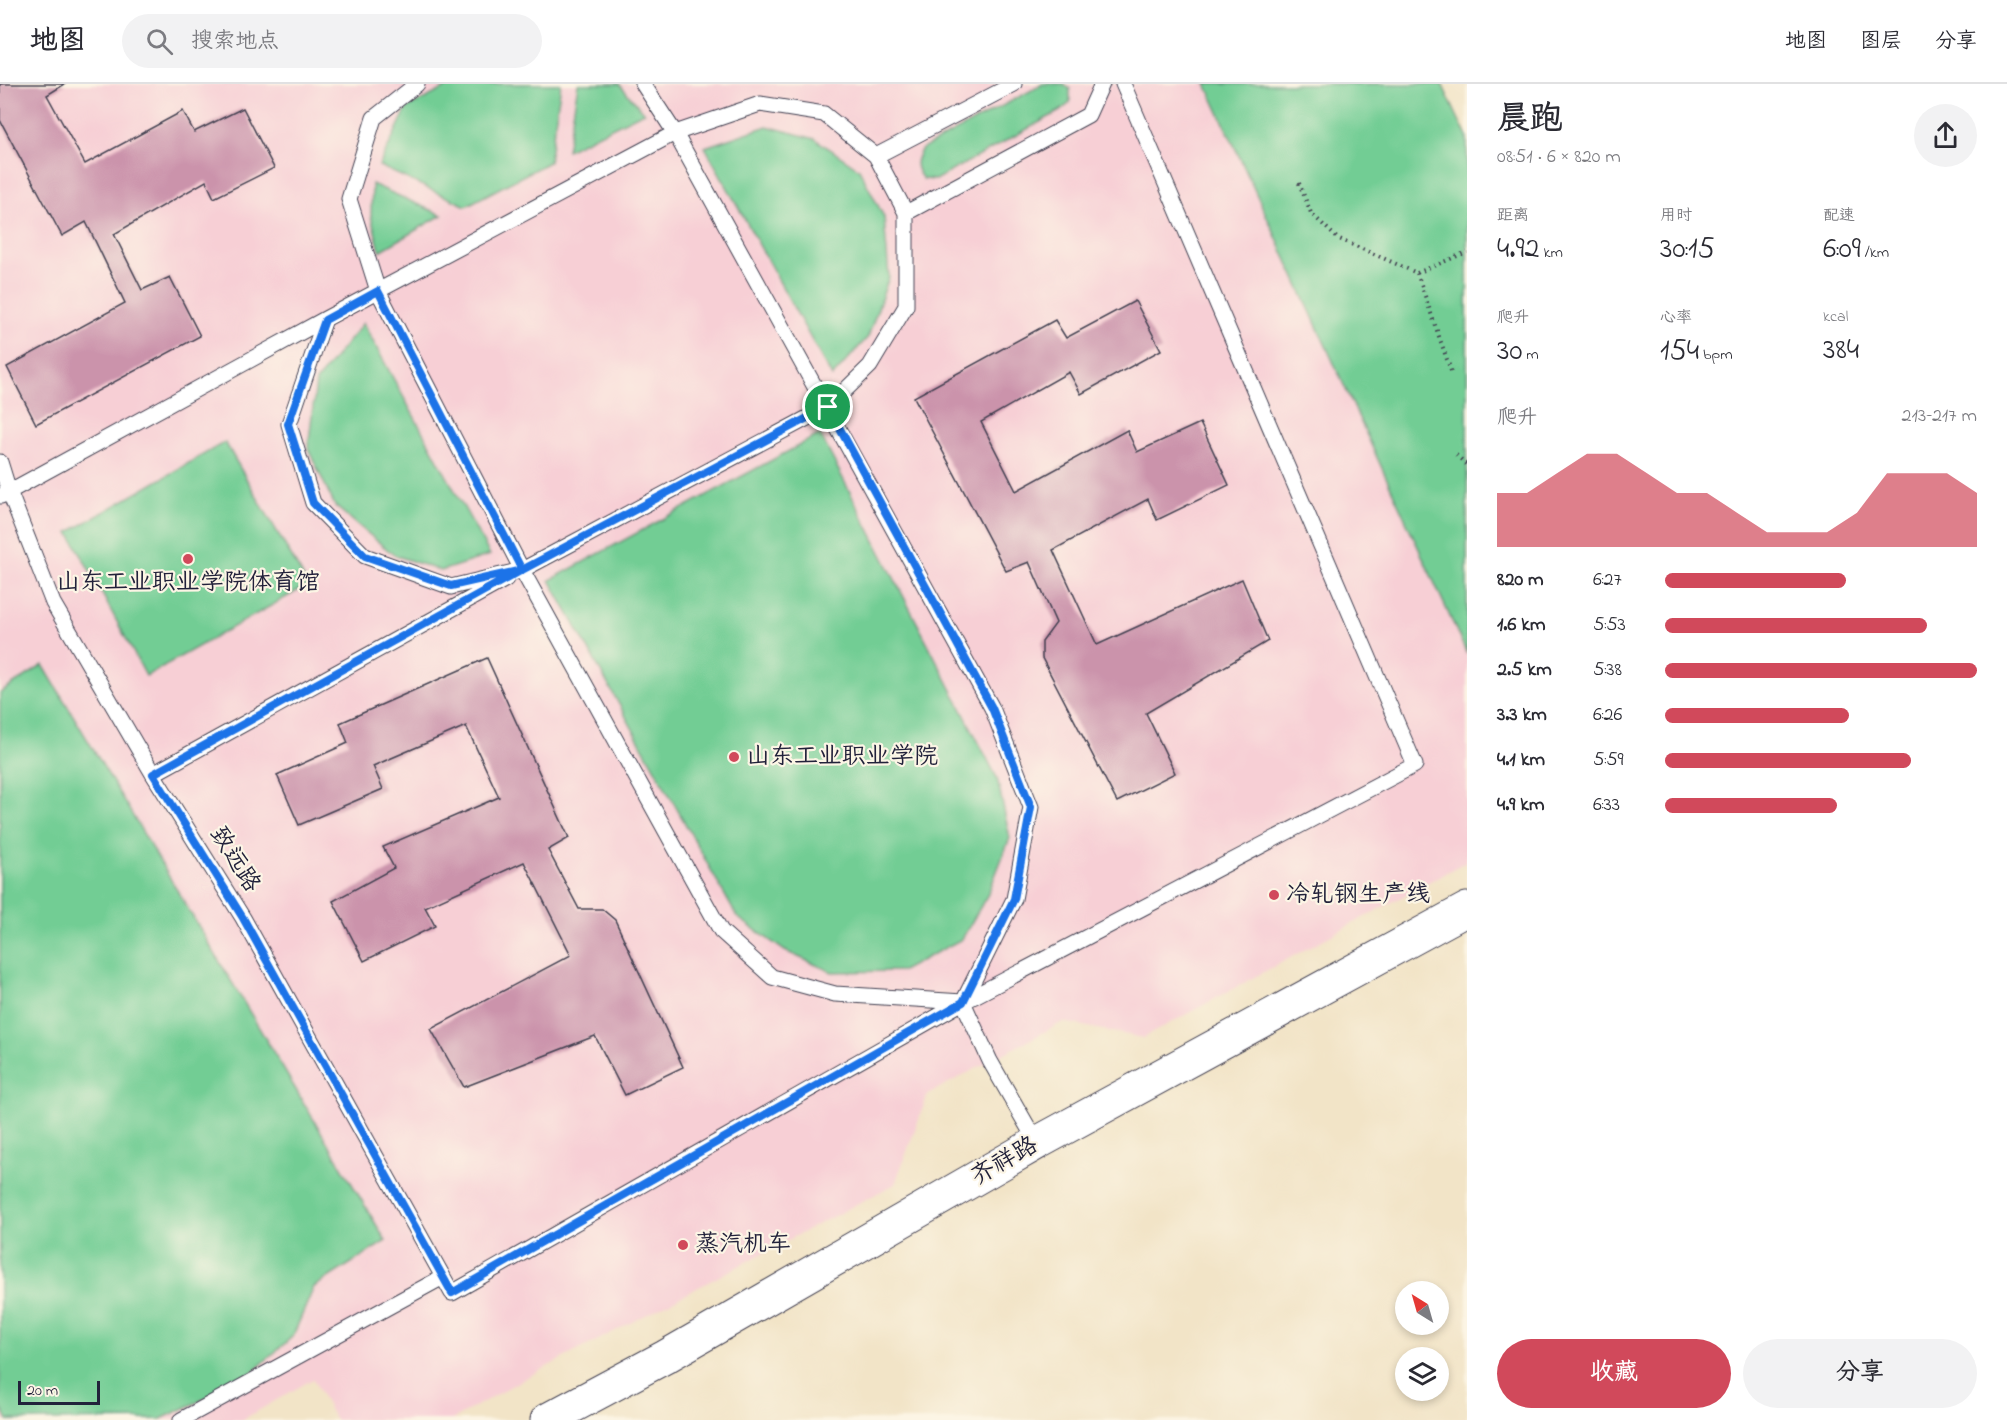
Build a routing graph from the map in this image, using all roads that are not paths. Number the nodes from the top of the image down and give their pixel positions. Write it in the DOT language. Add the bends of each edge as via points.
graph roads {
  1 [pos="417,84"];
  2 [pos="643,84"];
  3 [pos="1014,84"];
  4 [pos="1102,84"];
  5 [pos="1123,84"];
  6 [pos="675,133"];
  7 [pos="876,156"];
  8 [pos="906,213"];
  9 [pos="378,291"];
  10 [pos="325,320"];
  11 [pos="828,407"];
  12 [pos="0,462"];
  13 [pos="4,494"];
  14 [pos="522,570"];
  15 [pos="153,774"];
  16 [pos="1467,909"];
  17 [pos="963,1002"];
  18 [pos="1038,1143"];
  19 [pos="443,1277"];
  20 [pos="181,1420"];
  21 [pos="547,1420"];
  1 -- 9 [label="lane" via="374,118 349,199"];
  2 -- 6 [label="lane"];
  3 -- 7 [label="lane"];
  4 -- 8 [label="lane" via="1088,115"];
  5 -- 17 [label="lane" via="1416,765"];
  6 -- 7 [label="lane" via="760,104 824,114"];
  6 -- 9 [label="lane"];
  6 -- 11 [label="lane"];
  7 -- 8 [label="lane"];
  8 -- 11 [label="lane" via="906,306 870,366"];
  9 -- 10 [label="lane"];
  9 -- 14 [label="lane"];
  10 -- 13 [label="lane"];
  10 -- 14 [label="lane" via="288,424 313,503 365,556 451,586"];
  11 -- 14 [label="lane"];
  11 -- 17 [label="lane" via="992,708 1031,807 1014,899"];
  12 -- 13 [label="lane, 致远路"];
  13 -- 15 [label="lane, 致远路" via="54,603"];
  14 -- 15 [label="lane"];
  14 -- 17 [label="lane" via="721,931 772,977 836,994"];
  15 -- 19 [label="lane, 致远路" via="243,918"];
  16 -- 18 [label="street, 齐祥路"];
  17 -- 18 [label="lane" via="990,1061"];
  17 -- 19 [label="lane" via="452,1293"];
  18 -- 21 [label="street, 齐祥路" via="665,1357"];
  19 -- 20 [label="lane"];
}
